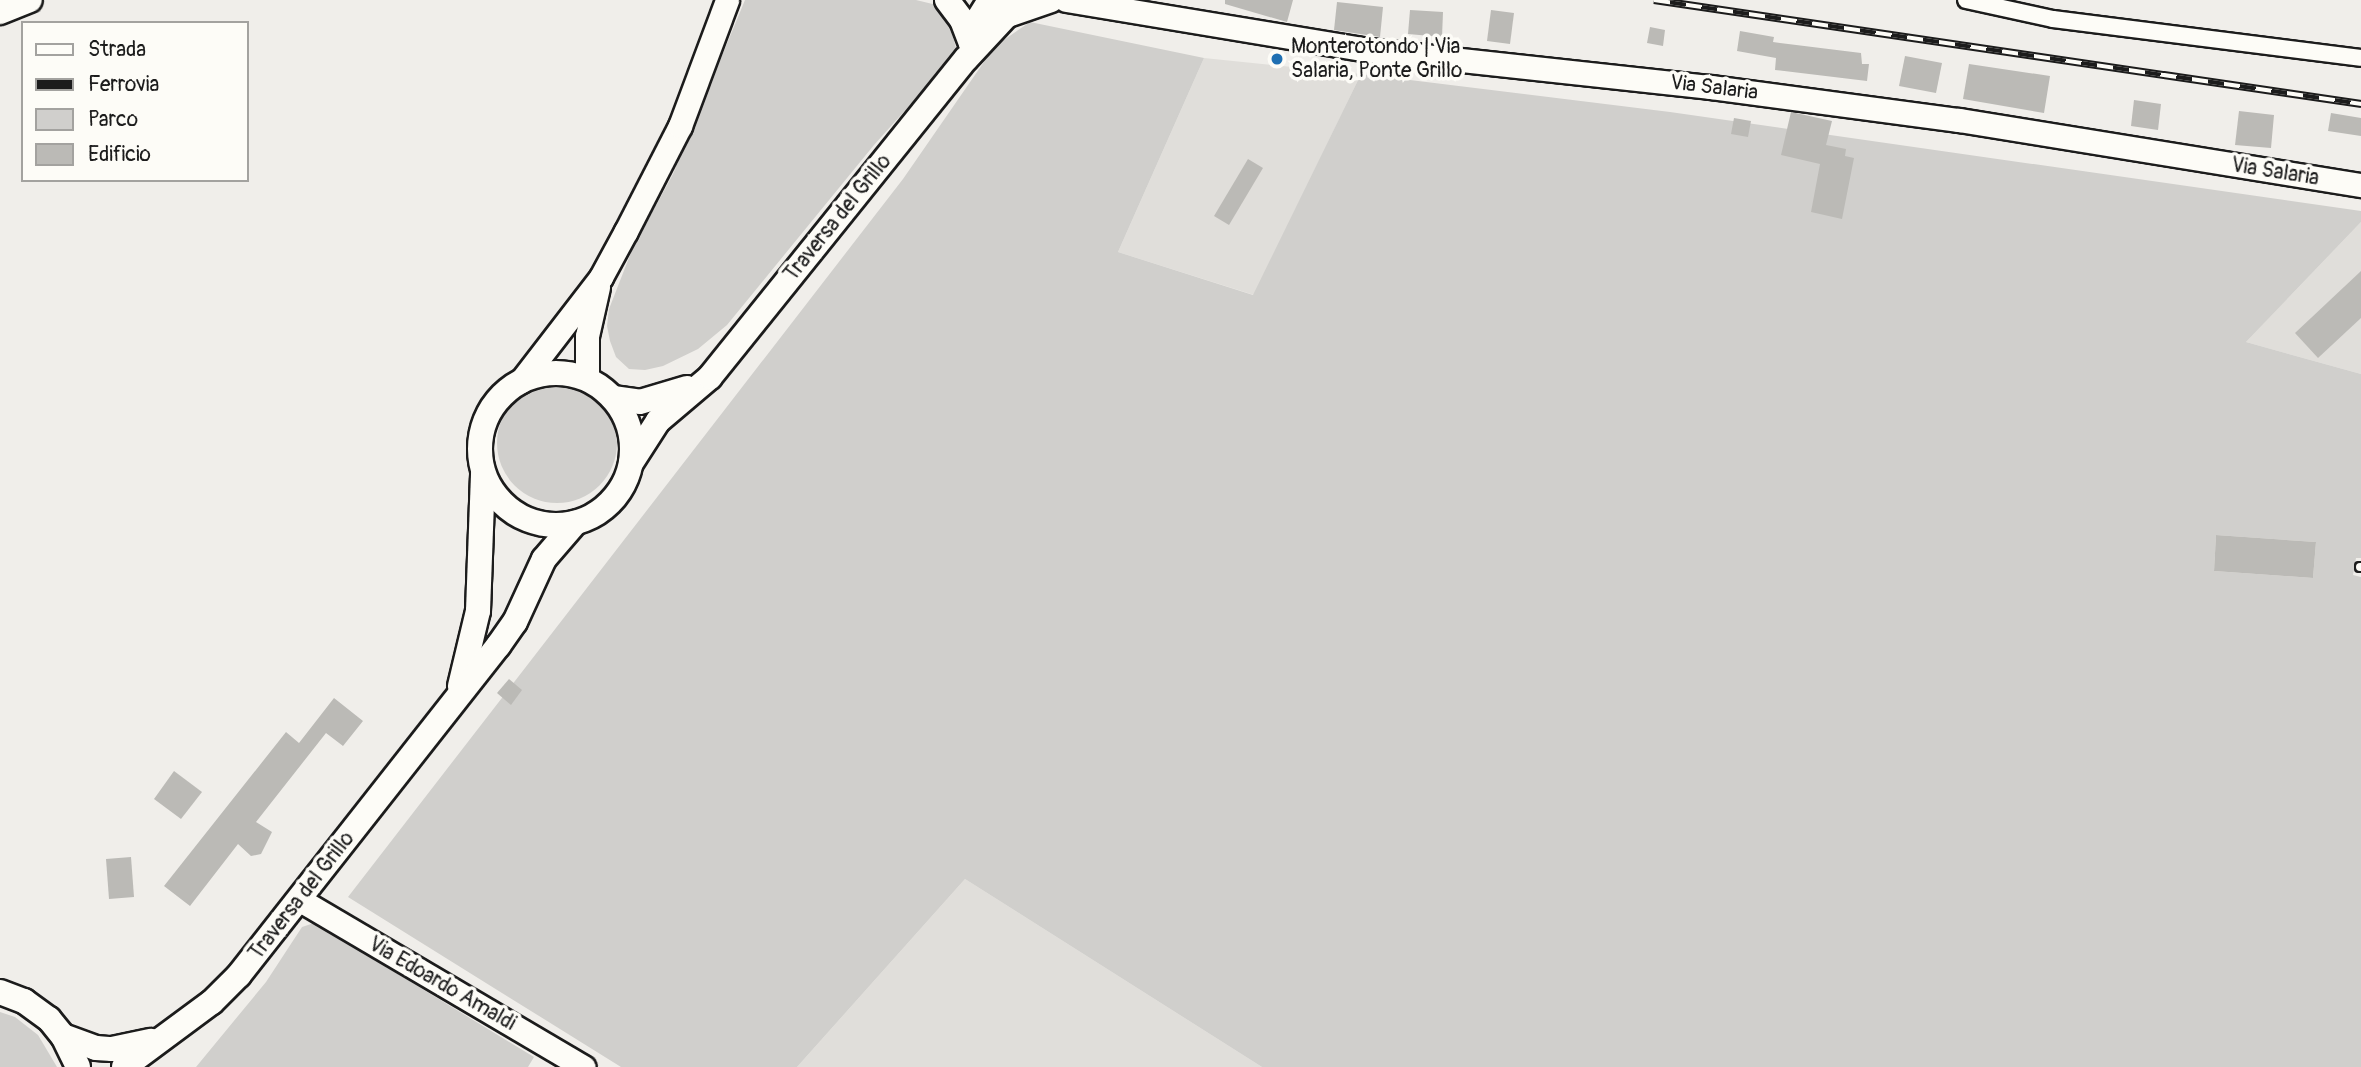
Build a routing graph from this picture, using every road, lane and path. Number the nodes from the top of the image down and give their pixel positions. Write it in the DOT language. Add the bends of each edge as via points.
graph roads {
  1 [pos="30,0"];
  2 [pos="727,0"];
  3 [pos="947,0"];
  4 [pos="1051,0"];
  5 [pos="1066,0"];
  6 [pos="1966,0"];
  7 [pos="1002,5"];
  8 [pos="0,12"];
  9 [pos="968,51"];
  10 [pos="2361,58"];
  11 [pos="2361,185"];
  12 [pos="601,277"];
  13 [pos="710,377"];
  14 [pos="587,379"];
  15 [pos="521,381"];
  16 [pos="613,398"];
  17 [pos="631,463"];
  18 [pos="483,470"];
  19 [pos="575,523"];
  20 [pos="455,700"];
  21 [pos="300,900"];
  22 [pos="0,992"];
  23 [pos="165,1035"];
  24 [pos="63,1036"];
  25 [pos="78,1067"];
  26 [pos="124,1067"];
  27 [pos="584,1067"];
  1 -- 8 [label="main road"];
  2 -- 12 [label="main road" via="680,126"];
  3 -- 9 [label="main road" via="962,20"];
  4 -- 7 [label="main road"];
  5 -- 11 [label="main road, Via Salaria" via="1369,50 1711,87 1959,120"];
  6 -- 10 [label="street" via="2053,19"];
  7 -- 9 [label="main road, Traversa del Grillo" via="977,21"];
  9 -- 13 [label="main road, Traversa del Grillo"];
  12 -- 14 [label="main road" via="587,336"];
  12 -- 15 [label="main road"];
  13 -- 16 [label="main road, Traversa del Grillo" via="653,400"];
  13 -- 17 [label="main road, Traversa del Grillo" via="658,421"];
  14 -- 15 [label="main road" via="565,373"];
  14 -- 16 [label="main road"];
  15 -- 18 [label="main road" via="500,397 486,419 480,444"];
  16 -- 17 [label="main road" via="629,429"];
  17 -- 19 [label="main road" via="612,501"];
  18 -- 19 [label="main road" via="493,491 519,514 552,525"];
  18 -- 20 [label="main road, Traversa del Grillo" via="478,611"];
  19 -- 20 [label="main road, Traversa del Grillo" via="544,559 508,634"];
  20 -- 21 [label="main road, Traversa del Grillo"];
  21 -- 23 [label="main road, Traversa del Grillo" via="239,975 212,1002"];
  21 -- 27 [label="main road, Via Edoardo Amaldi"];
  22 -- 24 [label="main road" via="24,1001"];
  23 -- 24 [label="main road" via="142,1045 112,1049"];
  23 -- 26 [label="main road, Traversa del Grillo"];
  24 -- 25 [label="main road"];
}
